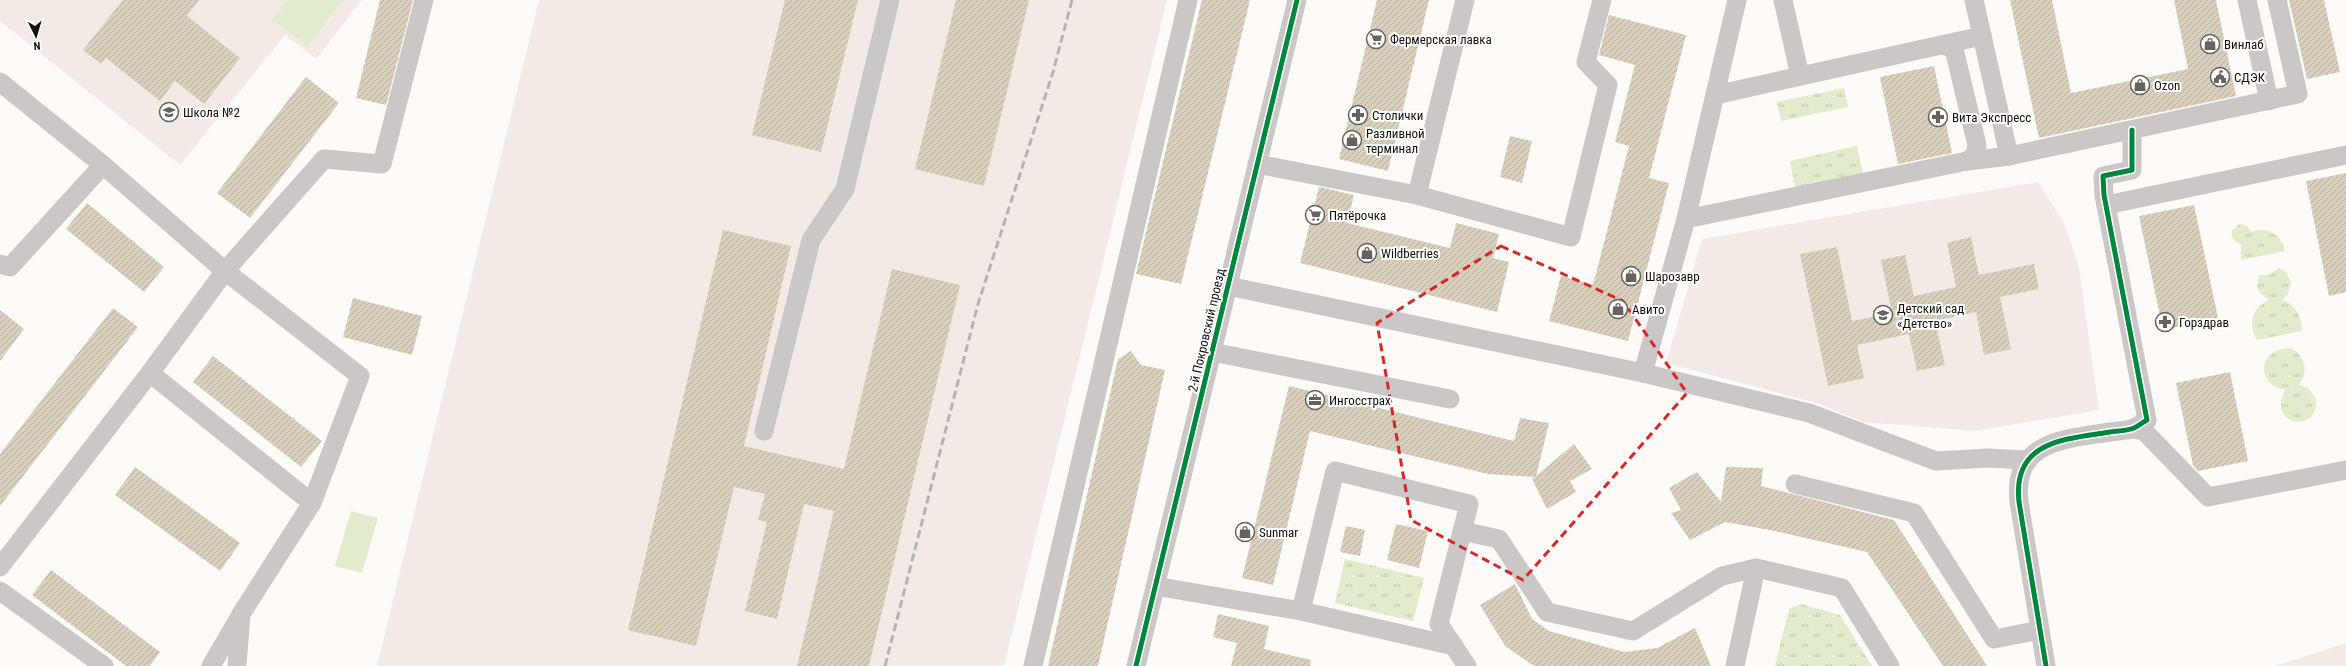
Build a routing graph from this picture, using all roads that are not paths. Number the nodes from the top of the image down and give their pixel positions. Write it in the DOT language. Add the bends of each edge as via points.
graph roads {
  1 [pos="424,0"];
  2 [pos="890,0"];
  3 [pos="1188,0"];
  4 [pos="1297,0"];
  5 [pos="1465,0"];
  6 [pos="1602,0"];
  7 [pos="1737,0"];
  8 [pos="1783,0"];
  9 [pos="1974,0"];
  10 [pos="2246,0"];
  11 [pos="2277,0"];
  12 [pos="1982,36"];
  13 [pos="1941,45"];
  14 [pos="1800,76"];
  15 [pos="0,82"];
  16 [pos="1715,95"];
  17 [pos="2269,101"];
  18 [pos="2132,130"];
  19 [pos="2346,155"];
  20 [pos="2009,156"];
  21 [pos="1966,161"];
  22 [pos="1257,164"];
  23 [pos="103,165"];
  24 [pos="1417,195"];
  25 [pos="2106,205"];
  26 [pos="1686,219"];
  27 [pos="0,264"];
  28 [pos="225,271"];
  29 [pos="1228,286"];
  30 [pos="1212,352"];
  31 [pos="150,373"];
  32 [pos="1643,373"];
  33 [pos="1450,399"];
  34 [pos="2133,429"];
  35 [pos="764,431"];
  36 [pos="2027,460"];
  37 [pos="2346,470"];
  38 [pos="1795,484"];
  39 [pos="312,504"];
  40 [pos="1462,530"];
  41 [pos="0,567"];
  42 [pos="1756,568"];
  43 [pos="1155,586"];
  44 [pos="0,591"];
  45 [pos="1301,611"];
  46 [pos="241,614"];
  47 [pos="2040,630"];
  48 [pos="1454,646"];
  49 [pos="104,666"];
  50 [pos="211,666"];
  51 [pos="237,666"];
  52 [pos="1033,666"];
  53 [pos="1136,666"];
  54 [pos="1467,666"];
  55 [pos="1734,666"];
  56 [pos="1890,666"];
  57 [pos="2046,666"];
  1 -- 28 [label="street" via="382,164 324,159"];
  2 -- 35 [label="street" via="845,189 810,240"];
  3 -- 52 [label="street"];
  4 -- 22 [label="street, 2-й Покровский проезд"];
  5 -- 24 [label="street"];
  6 -- 24 [label="street" via="1586,62 1608,85 1571,237"];
  7 -- 16 [label="street"];
  8 -- 14 [label="street"];
  9 -- 12 [label="street"];
  10 -- 17 [label="street"];
  11 -- 17 [label="street" via="2298,94"];
  12 -- 13 [label="street"];
  12 -- 20 [label="street"];
  13 -- 14 [label="street"];
  13 -- 21 [label="street" via="1950,47 1955,53 1976,145 1975,155"];
  14 -- 16 [label="street"];
  15 -- 23 [label="street"];
  16 -- 26 [label="street"];
  17 -- 18 [label="street"];
  18 -- 20 [label="street"];
  18 -- 25 [label="street" via="2132,170 2103,176"];
  19 -- 25 [label="street"];
  20 -- 21 [label="street"];
  21 -- 26 [label="street"];
  22 -- 24 [label="street"];
  22 -- 29 [label="street, 2-й Покровский проезд"];
  23 -- 27 [label="street" via="10,267"];
  23 -- 28 [label="street"];
  25 -- 34 [label="street" via="2147,420"];
  26 -- 32 [label="street"];
  28 -- 31 [label="street"];
  28 -- 39 [label="street" via="360,376"];
  29 -- 30 [label="street, 2-й Покровский проезд"];
  29 -- 32 [label="street"];
  30 -- 33 [label="street"];
  30 -- 43 [label="street, 2-й Покровский проезд"];
  31 -- 39 [label="street"];
  31 -- 41 [label="street"];
  32 -- 36 [label="street" via="1809,413 1936,461 1987,458"];
  34 -- 36 [label="street" via="2046,444"];
  34 -- 37 [label="street" via="2144,431 2208,497"];
  36 -- 47 [label="street" via="2019,476 2017,491"];
  38 -- 47 [label="street" via="1914,513 1994,639"];
  39 -- 46 [label="street"];
  40 -- 42 [label="street" via="1499,538 1547,612 1633,631 1722,576"];
  40 -- 45 [label="street" via="1469,504 1334,471"];
  40 -- 48 [label="street" via="1439,624"];
  42 -- 55 [label="street"];
  42 -- 56 [label="street" via="1842,588"];
  43 -- 45 [label="street"];
  43 -- 53 [label="street, 2-й Покровский проезд"];
  44 -- 49 [label="street"];
  45 -- 48 [label="street"];
  46 -- 50 [label="street"];
  46 -- 51 [label="street"];
  47 -- 57 [label="street"];
  48 -- 54 [label="street"];
}
